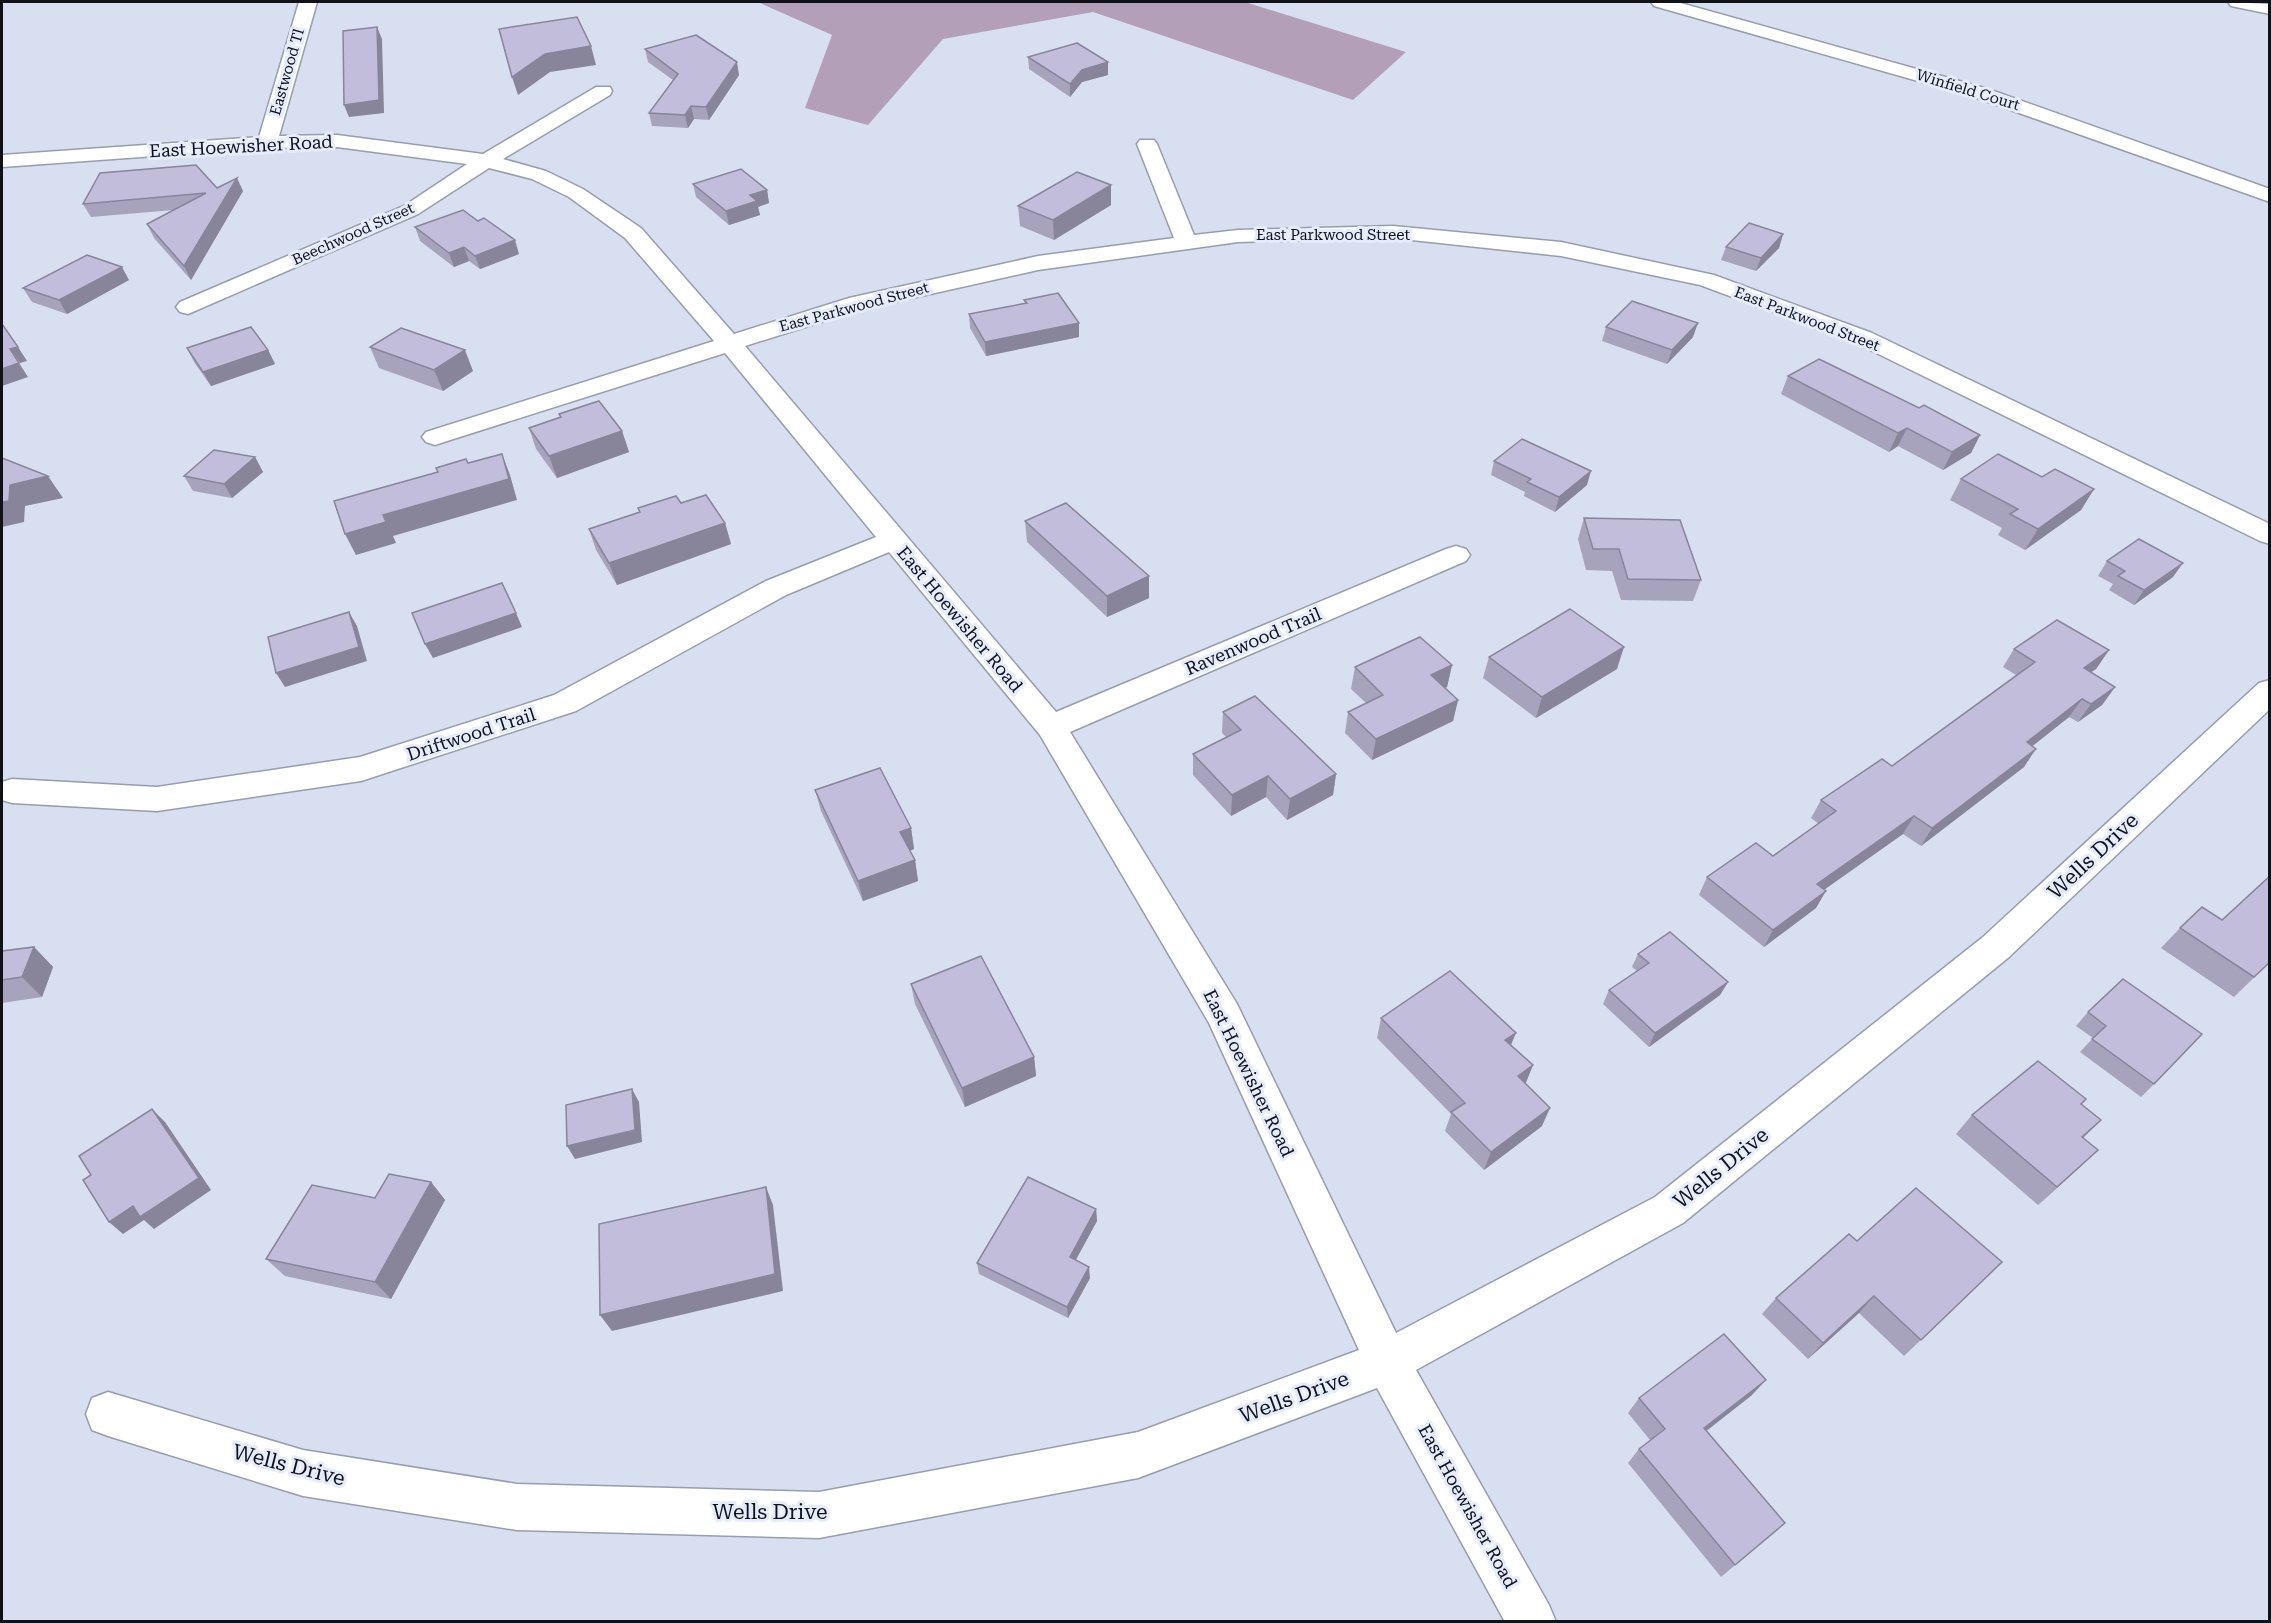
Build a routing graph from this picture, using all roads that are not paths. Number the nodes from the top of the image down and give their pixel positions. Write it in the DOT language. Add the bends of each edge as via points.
graph roads {
  1 [pos="308,2"];
  2 [pos="1660,2"];
  3 [pos="2237,2"];
  4 [pos="2270,9"];
  5 [pos="603,91"];
  6 [pos="267,142"];
  7 [pos="1147,144"];
  8 [pos="486,160"];
  9 [pos="2,161"];
  10 [pos="2270,196"];
  11 [pos="1186,242"];
  12 [pos="188,307"];
  13 [pos="729,342"];
  14 [pos="435,437"];
  15 [pos="2270,535"];
  16 [pos="894,540"];
  17 [pos="1456,555"];
  18 [pos="2270,692"];
  19 [pos="1051,727"];
  20 [pos="12,790"];
  21 [pos="1387,1362"];
  22 [pos="108,1414"];
  23 [pos="1533,1622"];
  1 -- 6 [label="street, Eastwood Tl"];
  2 -- 10 [label="street, Winfield Court" via="1981,93"];
  3 -- 4 [label="street"];
  5 -- 8 [label="street, Beechwood Street"];
  6 -- 8 [label="street, East Hoewisher Road" via="337,141"];
  6 -- 9 [label="street, East Hoewisher Road"];
  7 -- 11 [label="street"];
  8 -- 12 [label="street, Beechwood Street" via="411,210"];
  8 -- 13 [label="street, East Hoewisher Road" via="539,175 633,232"];
  11 -- 13 [label="street, East Parkwood Street" via="1038,263 857,303"];
  11 -- 15 [label="street, East Parkwood Street" via="1238,236 1393,232 1561,249 1706,280 1864,338"];
  13 -- 14 [label="street, East Parkwood Street"];
  13 -- 16 [label="street, East Hoewisher Road"];
  16 -- 19 [label="street, East Hoewisher Road"];
  16 -- 20 [label="street, Driftwood Trail" via="776,588 565,703 361,769 157,799"];
  17 -- 19 [label="street, Ravenwood Trail"];
  18 -- 21 [label="street, Wells Drive" via="1996,946 1669,1210"];
  19 -- 21 [label="street, East Hoewisher Road" via="1224,1015"];
  21 -- 22 [label="street, Wells Drive" via="1138,1455 819,1515 517,1507 303,1473"];
  21 -- 23 [label="street, East Hoewisher Road"];
}
